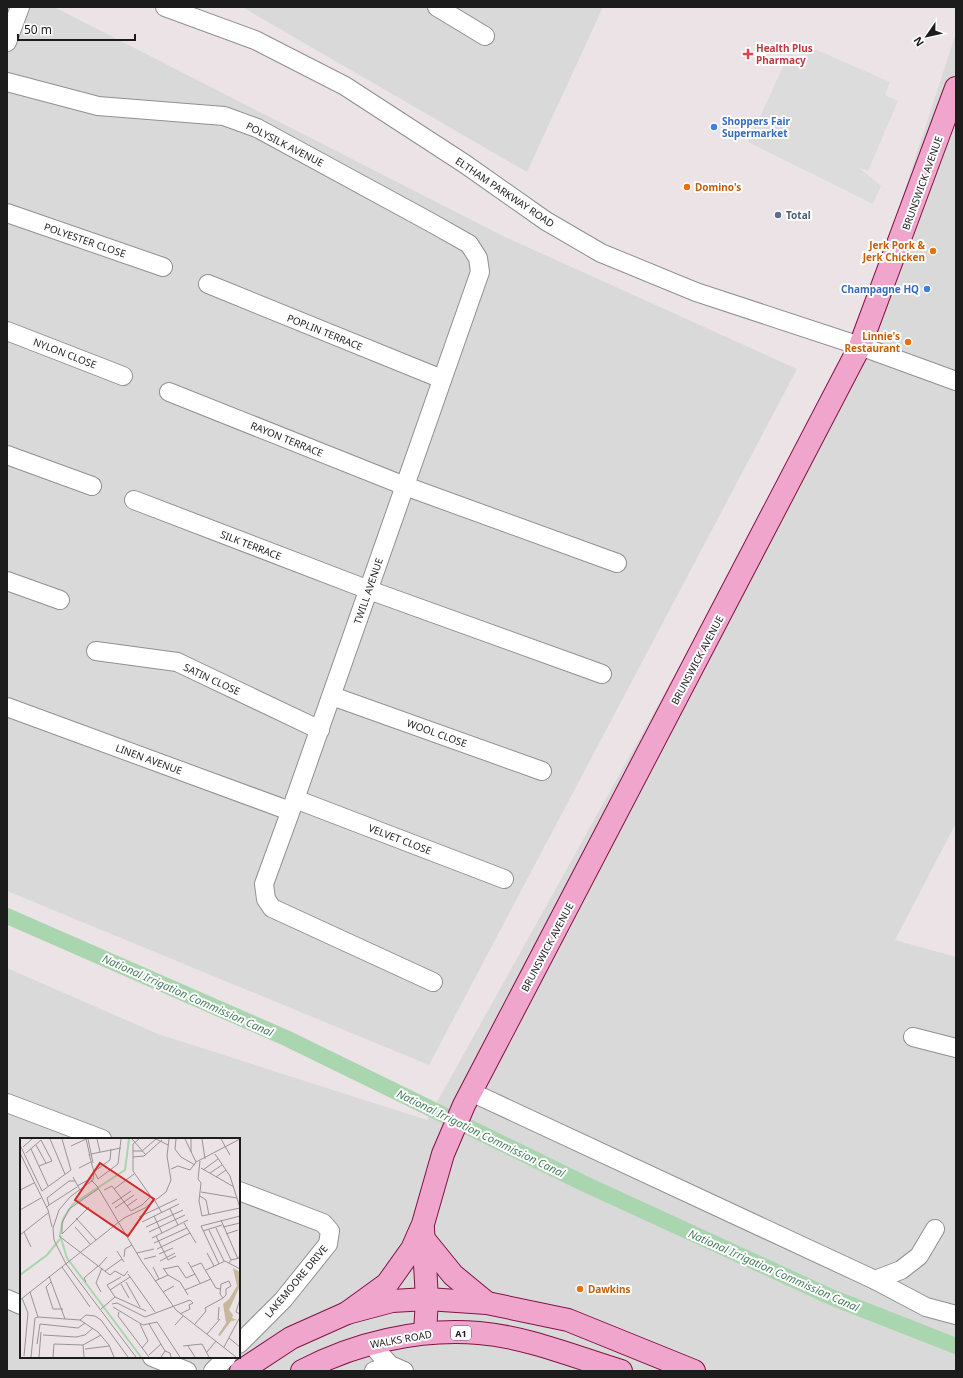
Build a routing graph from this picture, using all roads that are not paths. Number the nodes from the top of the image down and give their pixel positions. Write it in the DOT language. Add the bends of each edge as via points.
graph roads {
  1 [pos="20,7"];
  2 [pos="165,7"];
  3 [pos="437,7"];
  4 [pos="485,36"];
  5 [pos="7,42"];
  6 [pos="7,82"];
  7 [pos="956,88"];
  8 [pos="7,213"];
  9 [pos="163,267"];
  10 [pos="480,272"];
  11 [pos="208,284"];
  12 [pos="7,331"];
  13 [pos="860,346"];
  14 [pos="123,376"];
  15 [pos="442,379"];
  16 [pos="956,381"];
  17 [pos="169,392"];
  18 [pos="7,455"];
  19 [pos="92,486"];
  20 [pos="405,486"];
  21 [pos="134,500"];
  22 [pos="617,563"];
  23 [pos="7,581"];
  24 [pos="369,590"];
  25 [pos="60,600"];
  26 [pos="96,651"];
  27 [pos="602,674"];
  28 [pos="332,696"];
  29 [pos="7,707"];
  30 [pos="320,730"];
  31 [pos="542,771"];
  32 [pos="293,805"];
  33 [pos="504,879"];
  34 [pos="433,982"];
  35 [pos="913,1037"];
  36 [pos="956,1048"];
  37 [pos="468,1099"];
  38 [pos="7,1103"];
  39 [pos="99,1138"];
  40 [pos="240,1191"];
  41 [pos="934,1229"];
  42 [pos="423,1231"];
  43 [pos="875,1280"];
  44 [pos="7,1299"];
  45 [pos="427,1299"];
  46 [pos="487,1303"];
  47 [pos="20,1305"];
  48 [pos="347,1313"];
  49 [pos="956,1315"];
  50 [pos="425,1333"];
  51 [pos="240,1343"];
  52 [pos="371,1344"];
  53 [pos="155,1358"];
  54 [pos="226,1358"];
  55 [pos="389,1369"];
  56 [pos="188,1371"];
  57 [pos="213,1371"];
  58 [pos="241,1371"];
  59 [pos="302,1371"];
  60 [pos="621,1371"];
  61 [pos="694,1371"];
  1 -- 5 [label="street"];
  2 -- 13 [label="street, ELTHAM PARKWAY ROAD" via="255,40 345,86 465,164 546,221 601,253 696,292"];
  3 -- 4 [label="street"];
  6 -- 10 [label="street, POLYSILK AVENUE" via="98,106 224,116 257,128 468,244 478,258"];
  7 -- 13 [label="main road, BRUNSWICK AVENUE"];
  8 -- 9 [label="street, POLYESTER CLOSE"];
  10 -- 15 [label="street, TWILL AVENUE"];
  11 -- 15 [label="street, POPLIN TERRACE"];
  12 -- 14 [label="street, NYLON CLOSE"];
  13 -- 16 [label="street, ELTHAM PARKWAY ROAD"];
  13 -- 37 [label="main road, BRUNSWICK AVENUE"];
  15 -- 20 [label="street, TWILL AVENUE"];
  17 -- 20 [label="street, RAYON TERRACE"];
  18 -- 19 [label="street"];
  20 -- 22 [label="street, RAYON TERRACE"];
  20 -- 24 [label="street, TWILL AVENUE"];
  21 -- 24 [label="street, SILK TERRACE"];
  23 -- 25 [label="street"];
  24 -- 27 [label="street, SILK TERRACE"];
  24 -- 28 [label="street, TWILL AVENUE"];
  26 -- 30 [label="street, SATIN CLOSE" via="177,662"];
  28 -- 30 [label="street, TWILL AVENUE"];
  28 -- 31 [label="street, WOOL CLOSE"];
  29 -- 32 [label="street, LINEN AVENUE"];
  30 -- 32 [label="street, TWILL AVENUE"];
  32 -- 33 [label="street, VELVET CLOSE"];
  32 -- 34 [label="street, TWILL AVENUE" via="264,884 266,899 272,908"];
  35 -- 36 [label="street"];
  37 -- 42 [label="main road, BRUNSWICK AVENUE" via="444,1154"];
  37 -- 43 [label="street"];
  38 -- 39 [label="street"];
  40 -- 51 [label="street, LAKEMOORE DRIVE" via="323,1223 330,1231 328,1244 283,1300"];
  41 -- 43 [label="street" via="919,1256 900,1270"];
  42 -- 45 [label="main road, BRUNSWICK AVENUE"];
  42 -- 46 [label="main road" via="453,1275"];
  42 -- 48 [label="main road, BRUNSWICK AVENUE" via="387,1284"];
  43 -- 49 [label="street" via="926,1307"];
  44 -- 47 [label="street"];
  45 -- 46 [label="main road"];
  45 -- 48 [label="main road" via="392,1301"];
  45 -- 50 [label="main road, BRUNSWICK AVENUE"];
  46 -- 61 [label="main road" via="568,1320"];
  48 -- 58 [label="main road" via="291,1338"];
  50 -- 52 [label="main road, WALKS ROAD / A1"];
  50 -- 60 [label="main road, WALKS ROAD / A1" via="479,1333 522,1341"];
  52 -- 55 [label="street"];
  52 -- 59 [label="main road, WALKS ROAD / A1" via="326,1359"];
  53 -- 56 [label="street"];
  54 -- 57 [label="street"];
}
